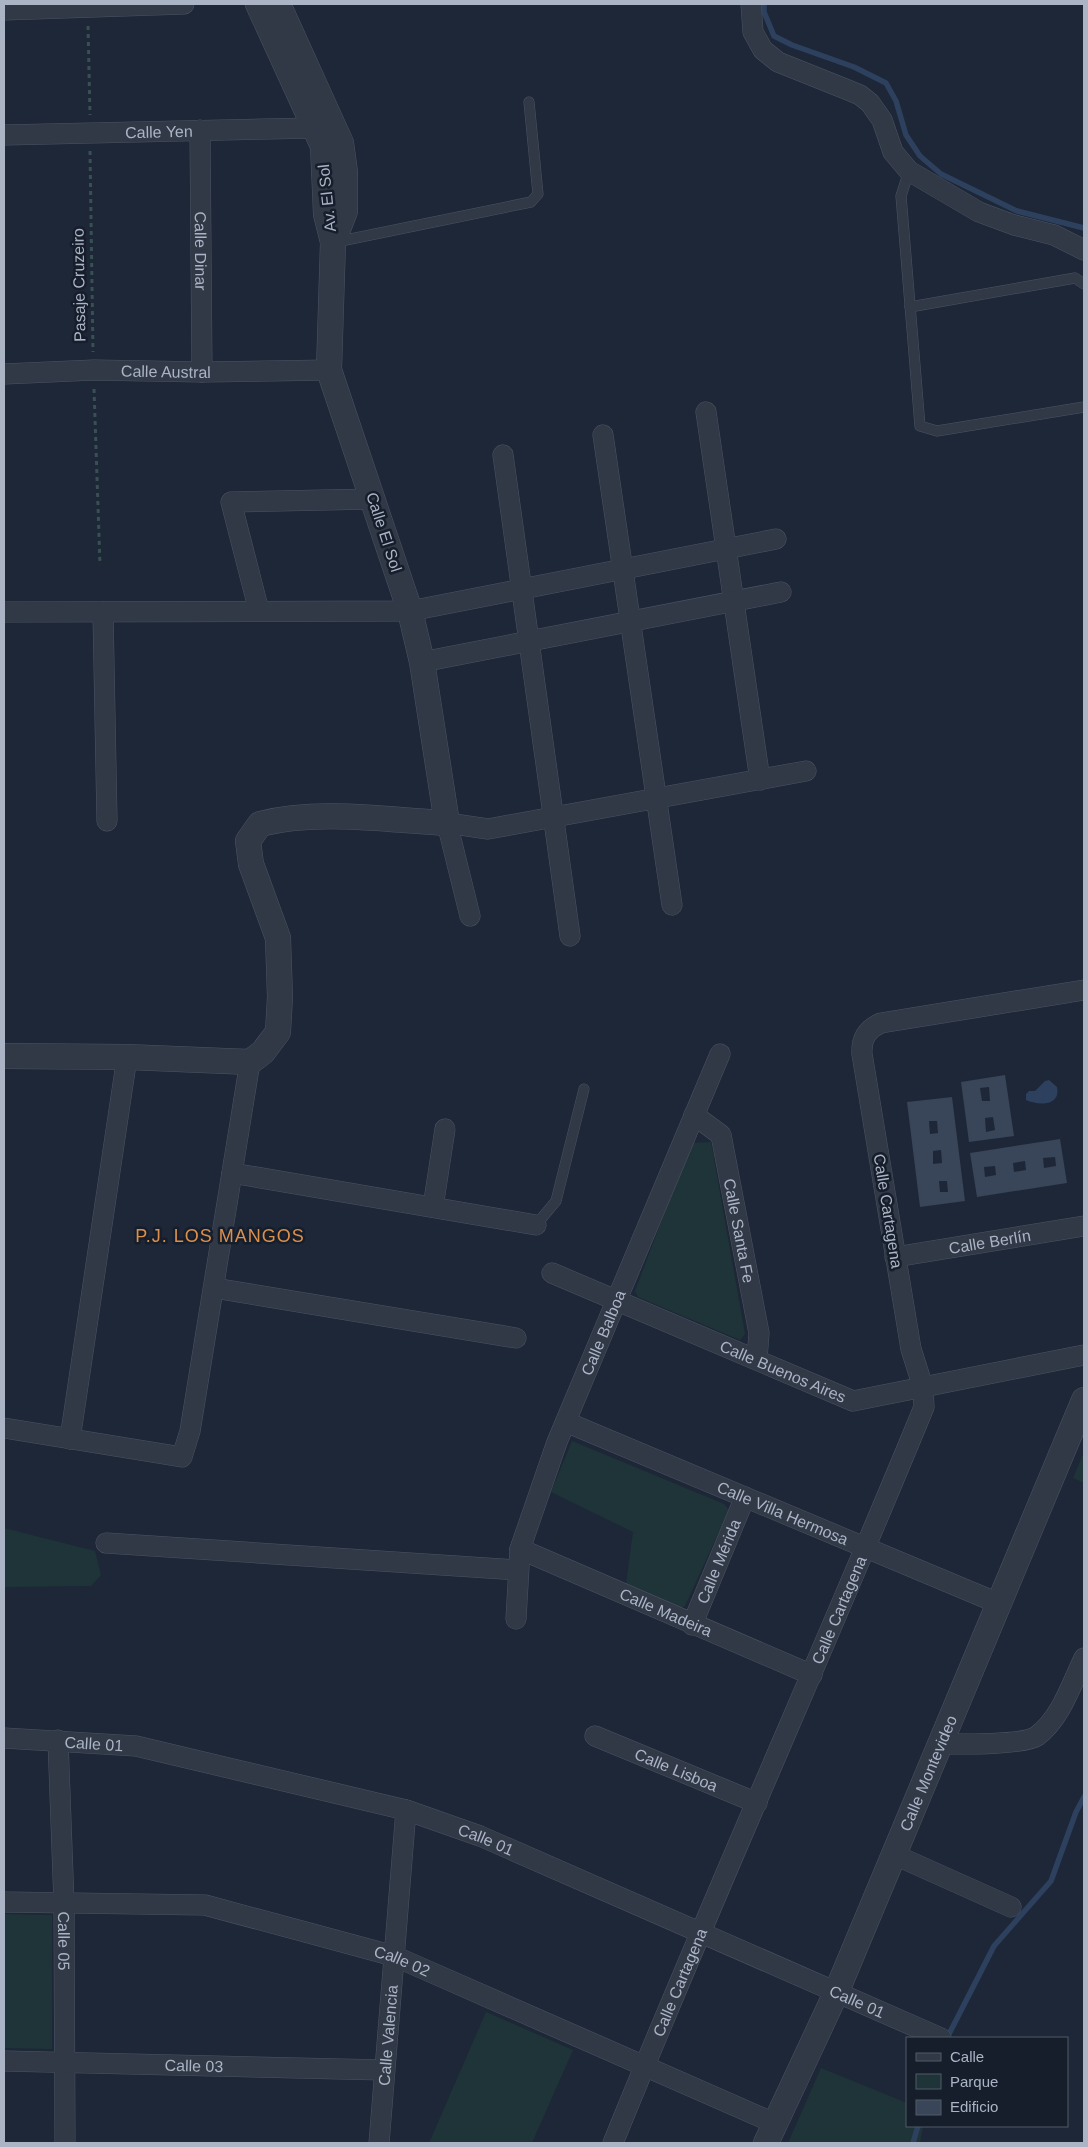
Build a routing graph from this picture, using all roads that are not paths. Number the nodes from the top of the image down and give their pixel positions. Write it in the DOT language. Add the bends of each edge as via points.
graph roads {
  1 [pos="184,4"];
  2 [pos="258,4"];
  3 [pos="278,4"];
  4 [pos="751,4"];
  5 [pos="4,10"];
  6 [pos="529,102"];
  7 [pos="314,128"];
  8 [pos="200,130"];
  9 [pos="4,134"];
  10 [pos="909,171"];
  11 [pos="332,242"];
  12 [pos="1084,250"];
  13 [pos="1084,284"];
  14 [pos="910,307"];
  15 [pos="329,370"];
  16 [pos="202,372"];
  17 [pos="4,374"];
  18 [pos="1084,407"];
  19 [pos="706,412"];
  20 [pos="603,435"];
  21 [pos="503,455"];
  22 [pos="374,499"];
  23 [pos="776,539"];
  24 [pos="726,549"];
  25 [pos="621,568"];
  26 [pos="522,588"];
  27 [pos="781,592"];
  28 [pos="735,600"];
  29 [pos="259,611"];
  30 [pos="410,611"];
  31 [pos="4,612"];
  32 [pos="103,612"];
  33 [pos="629,623"];
  34 [pos="529,642"];
  35 [pos="422,662"];
  36 [pos="806,771"];
  37 [pos="760,780"];
  38 [pos="657,798"];
  39 [pos="554,817"];
  40 [pos="107,821"];
  41 [pos="447,823"];
  42 [pos="672,905"];
  43 [pos="470,916"];
  44 [pos="570,936"];
  45 [pos="1084,990"];
  46 [pos="720,1054"];
  47 [pos="4,1056"];
  48 [pos="127,1057"];
  49 [pos="250,1062"];
  50 [pos="584,1089"];
  51 [pos="694,1115"];
  52 [pos="445,1129"];
  53 [pos="232,1173"];
  54 [pos="433,1207"];
  55 [pos="536,1225"];
  56 [pos="1084,1226"];
  57 [pos="895,1257"];
  58 [pos="552,1273"];
  59 [pos="214,1288"];
  60 [pos="617,1300"];
  61 [pos="516,1338"];
  62 [pos="1084,1354"];
  63 [pos="757,1359"];
  64 [pos="923,1387"];
  65 [pos="1084,1400"];
  66 [pos="566,1422"];
  67 [pos="4,1428"];
  68 [pos="70,1439"];
  69 [pos="745,1497"];
  70 [pos="106,1542"];
  71 [pos="866,1548"];
  72 [pos="520,1549"];
  73 [pos="518,1570"];
  74 [pos="1000,1604"];
  75 [pos="516,1618"];
  76 [pos="692,1625"];
  77 [pos="1084,1658"];
  78 [pos="812,1675"];
  79 [pos="595,1736"];
  80 [pos="4,1738"];
  81 [pos="58,1740"];
  82 [pos="941,1744"];
  83 [pos="757,1803"];
  84 [pos="406,1810"];
  85 [pos="895,1855"];
  86 [pos="4,1902"];
  87 [pos="64,1903"];
  88 [pos="1011,1907"];
  89 [pos="700,1934"];
  90 [pos="394,1956"];
  91 [pos="836,1993"];
  92 [pos="939,2037"];
  93 [pos="4,2061"];
  94 [pos="65,2061"];
  95 [pos="644,2067"];
  96 [pos="384,2070"];
  97 [pos="770,2133"];
  98 [pos="65,2143"];
  99 [pos="379,2143"];
  100 [pos="613,2143"];
  1 -- 5 [label="street"];
  2 -- 7 [label="street, Av. El Sol"];
  3 -- 11 [label="street, Av. El Sol" via="341,142 345,211"];
  4 -- 10 [label="street" via="753,32 763,50 778,62 860,95 870,103 882,120 893,152"];
  6 -- 11 [label="lane" via="538,194 532,202"];
  7 -- 8 [label="street, Calle Yen"];
  7 -- 11 [label="street, Av. El Sol" via="322,146 325,204"];
  8 -- 9 [label="street, Calle Yen"];
  8 -- 16 [label="street, Calle Dinar"];
  10 -- 12 [label="street" via="979,212 1054,235"];
  10 -- 14 [label="lane" via="902,196"];
  11 -- 15 [label="street, Calle El Sol"];
  13 -- 14 [label="lane" via="1074,278"];
  14 -- 18 [label="lane" via="920,426 937,431"];
  15 -- 16 [label="street, Calle Austral"];
  15 -- 22 [label="street, Calle El Sol"];
  16 -- 17 [label="street, Calle Austral" via="94,370"];
  19 -- 24 [label="street"];
  20 -- 25 [label="street"];
  21 -- 26 [label="street"];
  22 -- 29 [label="street" via="231,502"];
  22 -- 30 [label="street, Calle El Sol"];
  23 -- 24 [label="street"];
  24 -- 25 [label="street"];
  24 -- 28 [label="street"];
  25 -- 26 [label="street"];
  25 -- 33 [label="street"];
  26 -- 30 [label="street"];
  26 -- 34 [label="street"];
  27 -- 28 [label="street"];
  28 -- 33 [label="street"];
  28 -- 37 [label="street"];
  29 -- 30 [label="street"];
  29 -- 32 [label="street"];
  30 -- 35 [label="street, Calle El Sol"];
  31 -- 32 [label="street"];
  32 -- 40 [label="street"];
  33 -- 34 [label="street"];
  33 -- 38 [label="street"];
  34 -- 35 [label="street"];
  34 -- 39 [label="street"];
  35 -- 41 [label="street, Calle El Sol"];
  36 -- 37 [label="street"];
  37 -- 38 [label="street"];
  38 -- 39 [label="street"];
  38 -- 42 [label="street"];
  39 -- 41 [label="street" via="488,829"];
  39 -- 44 [label="street"];
  41 -- 43 [label="street"];
  41 -- 49 [label="street" via="324,816 260,824 248,840 251,864 278,938 280,997 278,1032 263,1052"];
  45 -- 57 [label="street, Calle Cartagena" via="881,1023 866,1033 862,1054"];
  46 -- 51 [label="street, Calle Balboa"];
  47 -- 48 [label="street"];
  48 -- 49 [label="street"];
  48 -- 68 [label="street"];
  49 -- 53 [label="street"];
  50 -- 55 [label="lane" via="556,1201"];
  51 -- 60 [label="street, Calle Balboa"];
  51 -- 63 [label="street, Calle Santa Fe" via="721,1135 759,1333"];
  52 -- 54 [label="street"];
  53 -- 54 [label="street"];
  53 -- 59 [label="street"];
  54 -- 55 [label="street"];
  56 -- 57 [label="street, Calle Berlín"];
  57 -- 64 [label="street, Calle Cartagena" via="911,1350"];
  58 -- 60 [label="street, Calle Buenos Aires"];
  59 -- 61 [label="street"];
  59 -- 68 [label="street" via="190,1431 182,1457"];
  60 -- 63 [label="street, Calle Buenos Aires"];
  60 -- 66 [label="street, Calle Balboa"];
  62 -- 64 [label="street, Calle Buenos Aires"];
  63 -- 64 [label="street, Calle Buenos Aires" via="853,1401"];
  64 -- 71 [label="street, Calle Cartagena" via="924,1407"];
  65 -- 74 [label="street, Calle Montevideo"];
  66 -- 69 [label="street, Calle Villa Hermosa"];
  66 -- 72 [label="street, Calle Balboa"];
  67 -- 68 [label="street"];
  69 -- 71 [label="street, Calle Villa Hermosa"];
  69 -- 76 [label="street, Calle Mérida"];
  70 -- 73 [label="street"];
  71 -- 74 [label="street, Calle Villa Hermosa"];
  71 -- 78 [label="street, Calle Cartagena"];
  72 -- 73 [label="street, Calle Balboa"];
  72 -- 76 [label="street, Calle Madeira"];
  73 -- 75 [label="street, Calle Balboa"];
  74 -- 82 [label="street, Calle Montevideo"];
  76 -- 78 [label="street, Calle Madeira"];
  77 -- 82 [label="street" via="1055,1718 1035,1738 984,1745"];
  78 -- 83 [label="street, Calle Cartagena"];
  79 -- 83 [label="street, Calle Lisboa"];
  80 -- 81 [label="street, Calle 01"];
  81 -- 84 [label="street, Calle 01" via="136,1746"];
  81 -- 87 [label="street, Calle 05"];
  82 -- 85 [label="street, Calle Montevideo"];
  83 -- 89 [label="street, Calle Cartagena"];
  84 -- 89 [label="street, Calle 01" via="480,1836"];
  84 -- 90 [label="street, Calle Valencia"];
  85 -- 88 [label="street"];
  85 -- 91 [label="street, Calle Montevideo"];
  86 -- 87 [label="street, Calle 02"];
  87 -- 90 [label="street, Calle 02" via="205,1905"];
  87 -- 94 [label="street, Calle 05"];
  89 -- 91 [label="street, Calle 01"];
  89 -- 95 [label="street, Calle Cartagena"];
  90 -- 95 [label="street, Calle 02"];
  90 -- 96 [label="street, Calle Valencia"];
  91 -- 92 [label="street, Calle 01"];
  91 -- 97 [label="street, Calle Montevideo"];
  93 -- 94 [label="street, Calle 03"];
  94 -- 96 [label="street, Calle 03"];
  94 -- 98 [label="street, Calle 05"];
  95 -- 97 [label="street, Calle 02"];
  95 -- 100 [label="street, Calle Cartagena"];
  96 -- 99 [label="street, Calle Valencia"];
}
